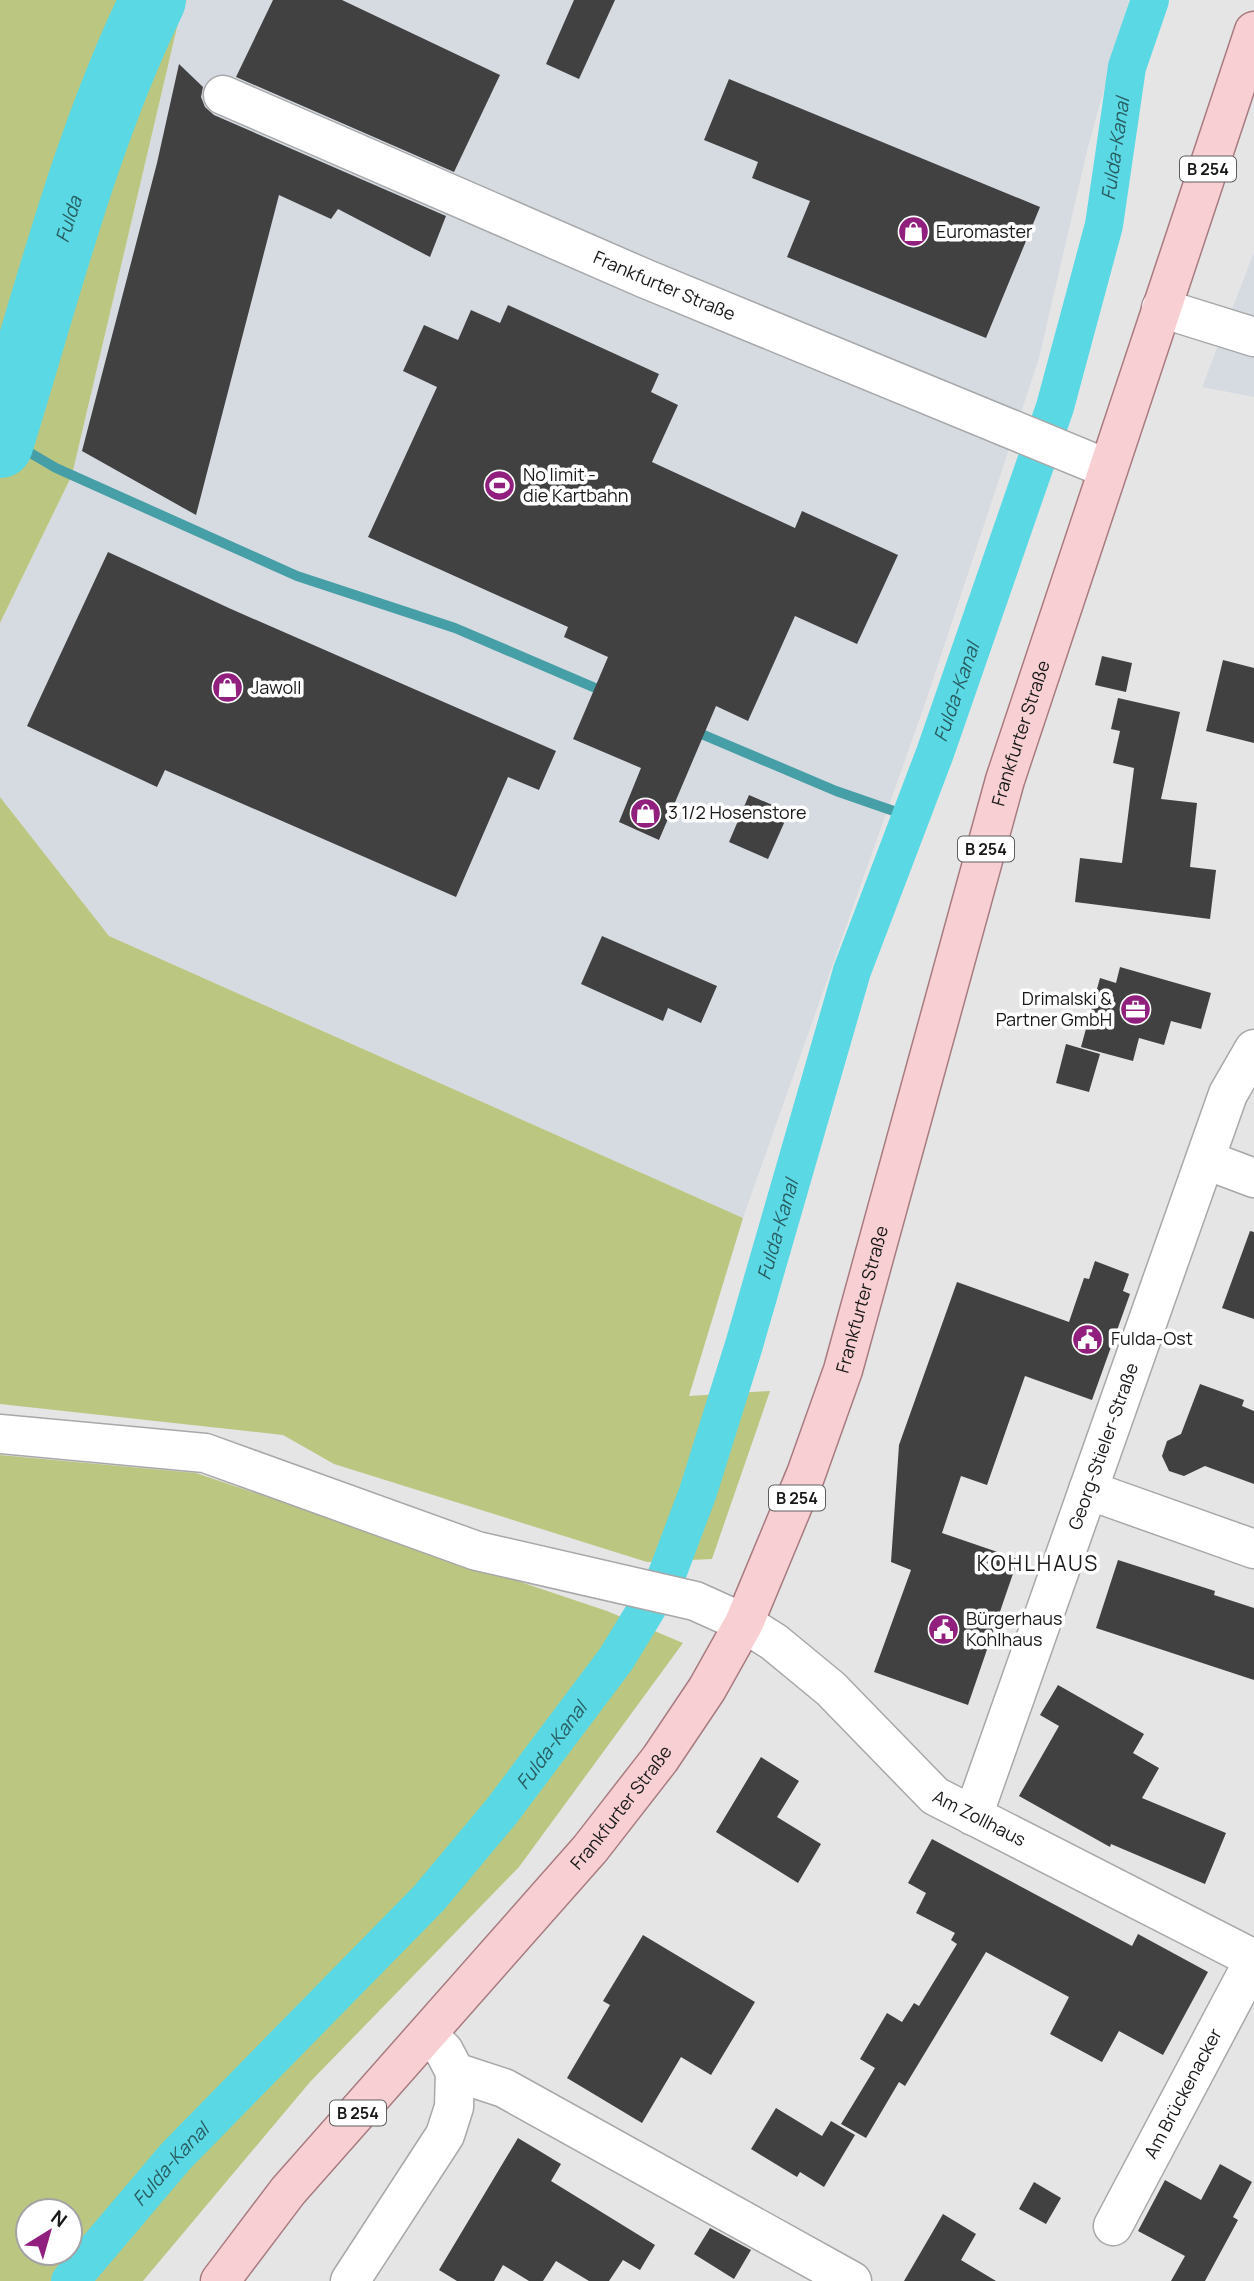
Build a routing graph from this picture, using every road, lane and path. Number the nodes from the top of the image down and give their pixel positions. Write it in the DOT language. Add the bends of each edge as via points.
graph roads {
  1 [pos="1254,31"];
  2 [pos="223,95"];
  3 [pos="1161,308"];
  4 [pos="1254,337"];
  5 [pos="1108,469"];
  6 [pos="1244,1063"];
  7 [pos="1206,1160"];
  8 [pos="1254,1178"];
  9 [pos="0,1434"];
  10 [pos="1088,1490"];
  11 [pos="1254,1549"];
  12 [pos="744,1623"];
  13 [pos="973,1816"];
  14 [pos="1254,1960"];
  15 [pos="428,2035"];
  16 [pos="455,2072"];
  17 [pos="1113,2226"];
  18 [pos="220,2281"];
  19 [pos="350,2281"];
  20 [pos="852,2281"];
  1 -- 3 [label="main road, Frankfurter Straße / B 254"];
  2 -- 5 [label="street, Frankfurter Straße" via="646,279"];
  3 -- 4 [label="street"];
  3 -- 5 [label="main road, Frankfurter Straße / B 254"];
  5 -- 12 [label="main road, Frankfurter Straße / B 254" via="1005,779 844,1370"];
  6 -- 7 [label="street, Georg-Stieler-Straße"];
  7 -- 8 [label="street"];
  7 -- 10 [label="street, Georg-Stieler-Straße"];
  9 -- 12 [label="street, Am Zollhaus" via="205,1453 477,1551 695,1601"];
  10 -- 11 [label="street"];
  10 -- 13 [label="street, Georg-Stieler-Straße"];
  12 -- 13 [label="street, Am Zollhaus" via="831,1689 935,1796"];
  12 -- 15 [label="main road, Frankfurter Straße / B 254" via="660,1759 590,1849"];
  13 -- 14 [label="street, Am Zollhaus"];
  14 -- 17 [label="street, Am Brückenacker"];
  15 -- 16 [label="street"];
  15 -- 18 [label="main road, Frankfurter Straße / B 254" via="288,2191"];
  16 -- 19 [label="street" via="454,2107 445,2135"];
  16 -- 20 [label="street" via="504,2088"];
}
